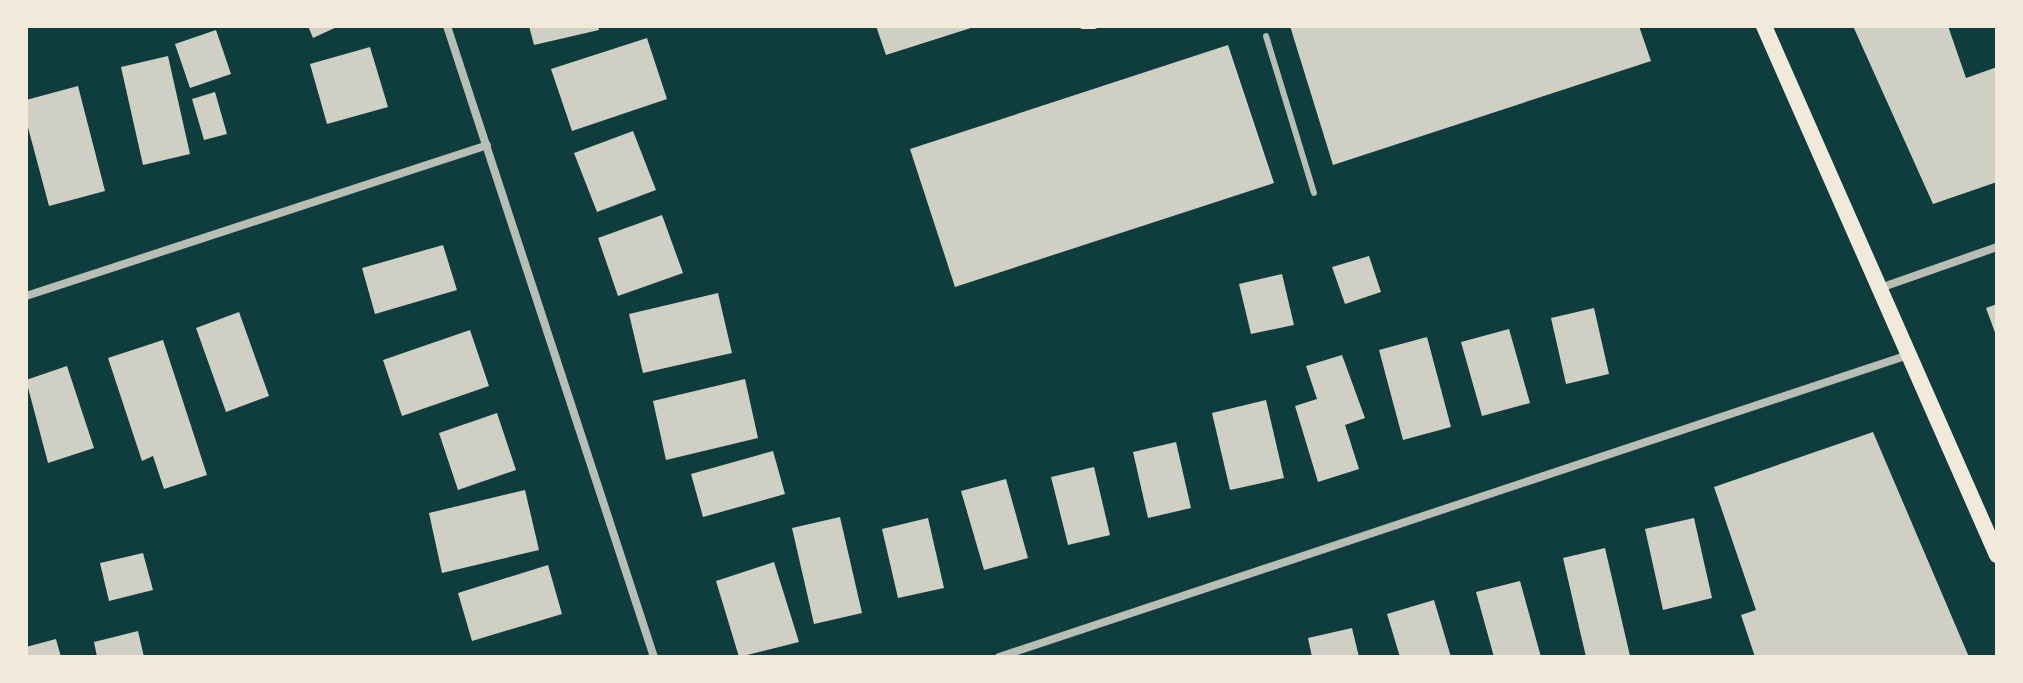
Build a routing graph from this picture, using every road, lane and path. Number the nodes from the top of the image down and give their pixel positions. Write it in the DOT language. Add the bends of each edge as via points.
graph roads {
  1 [pos="447,26"];
  2 [pos="1082,26"];
  3 [pos="1094,26"];
  4 [pos="1764,26"];
  5 [pos="1266,36"];
  6 [pos="487,145"];
  7 [pos="1314,193"];
  8 [pos="1997,247"];
  9 [pos="1880,288"];
  10 [pos="26,296"];
  11 [pos="1909,354"];
  12 [pos="1997,555"];
  13 [pos="654,657"];
  14 [pos="999,657"];
  1 -- 6 [label="street"];
  2 -- 3 [label="path"];
  4 -- 9 [label="main road"];
  5 -- 7 [label="lane"];
  6 -- 10 [label="street"];
  6 -- 13 [label="street"];
  8 -- 9 [label="street"];
  9 -- 11 [label="main road"];
  11 -- 12 [label="main road"];
  11 -- 14 [label="street"];
}
